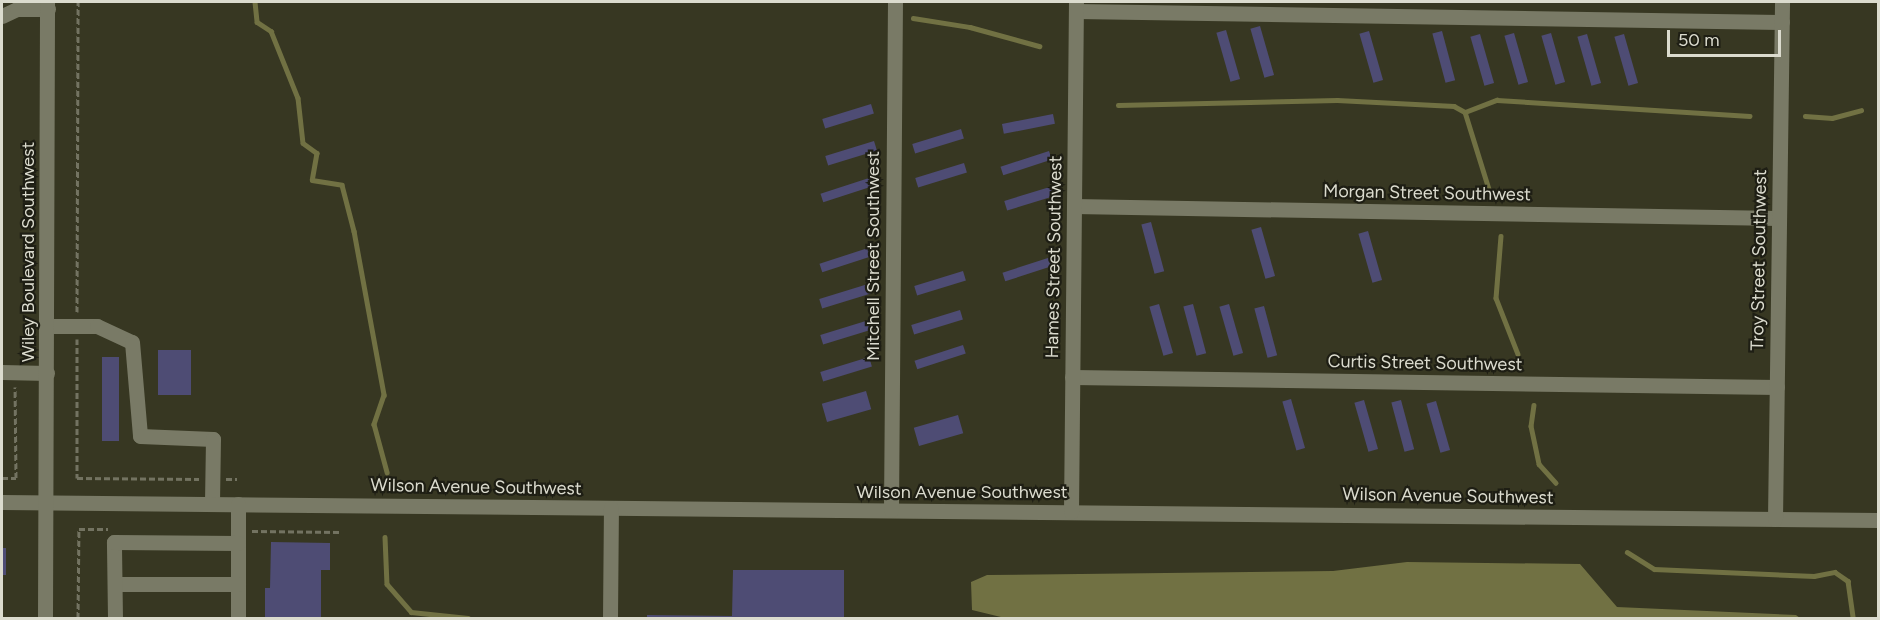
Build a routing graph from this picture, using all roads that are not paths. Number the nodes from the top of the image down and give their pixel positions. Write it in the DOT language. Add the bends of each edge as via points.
graph roads {
  1 [pos="895,2"];
  2 [pos="1782,2"];
  3 [pos="47,5"];
  4 [pos="1076,6"];
  5 [pos="2,16"];
  6 [pos="1782,22"];
  7 [pos="1074,206"];
  8 [pos="1779,218"];
  9 [pos="47,326"];
  10 [pos="8,372"];
  11 [pos="47,373"];
  12 [pos="1072,377"];
  13 [pos="1777,387"];
  14 [pos="2,502"];
  15 [pos="46,502"];
  16 [pos="212,504"];
  17 [pos="238,504"];
  18 [pos="611,508"];
  19 [pos="891,510"];
  20 [pos="1071,512"];
  21 [pos="1775,519"];
  22 [pos="1878,520"];
  23 [pos="238,543"];
  24 [pos="115,584"];
  25 [pos="238,584"];
  26 [pos="45,618"];
  27 [pos="115,618"];
  28 [pos="238,618"];
  29 [pos="610,618"];
  1 -- 19 [label="street, Mitchell Street Southwest"];
  2 -- 6 [label="street, Troy Street Southwest"];
  3 -- 5 [label="street" via="17,9"];
  3 -- 9 [label="street, Wiley Boulevard Southwest"];
  4 -- 6 [label="street"];
  4 -- 7 [label="street, Hames Street Southwest"];
  6 -- 8 [label="street, Troy Street Southwest"];
  7 -- 8 [label="street, Morgan Street Southwest"];
  7 -- 12 [label="street, Hames Street Southwest"];
  8 -- 13 [label="street, Troy Street Southwest"];
  9 -- 11 [label="street, Wiley Boulevard Southwest"];
  9 -- 16 [label="street" via="97,326 132,342 140,436 213,439"];
  10 -- 11 [label="street"];
  11 -- 15 [label="street, Wiley Boulevard Southwest"];
  12 -- 13 [label="street, Curtis Street Southwest"];
  12 -- 20 [label="street, Hames Street Southwest"];
  13 -- 21 [label="street, Troy Street Southwest"];
  14 -- 15 [label="street, Wilson Avenue Southwest"];
  15 -- 16 [label="street, Wilson Avenue Southwest"];
  15 -- 26 [label="street, Wiley Boulevard Southwest"];
  16 -- 17 [label="street, Wilson Avenue Southwest"];
  17 -- 18 [label="street, Wilson Avenue Southwest"];
  17 -- 23 [label="street"];
  18 -- 19 [label="street, Wilson Avenue Southwest"];
  18 -- 29 [label="street"];
  19 -- 20 [label="street, Wilson Avenue Southwest"];
  20 -- 21 [label="street, Wilson Avenue Southwest"];
  21 -- 22 [label="street, Wilson Avenue Southwest"];
  23 -- 24 [label="street" via="114,542"];
  23 -- 25 [label="street"];
  24 -- 25 [label="street"];
  24 -- 27 [label="street"];
  25 -- 28 [label="street"];
}
